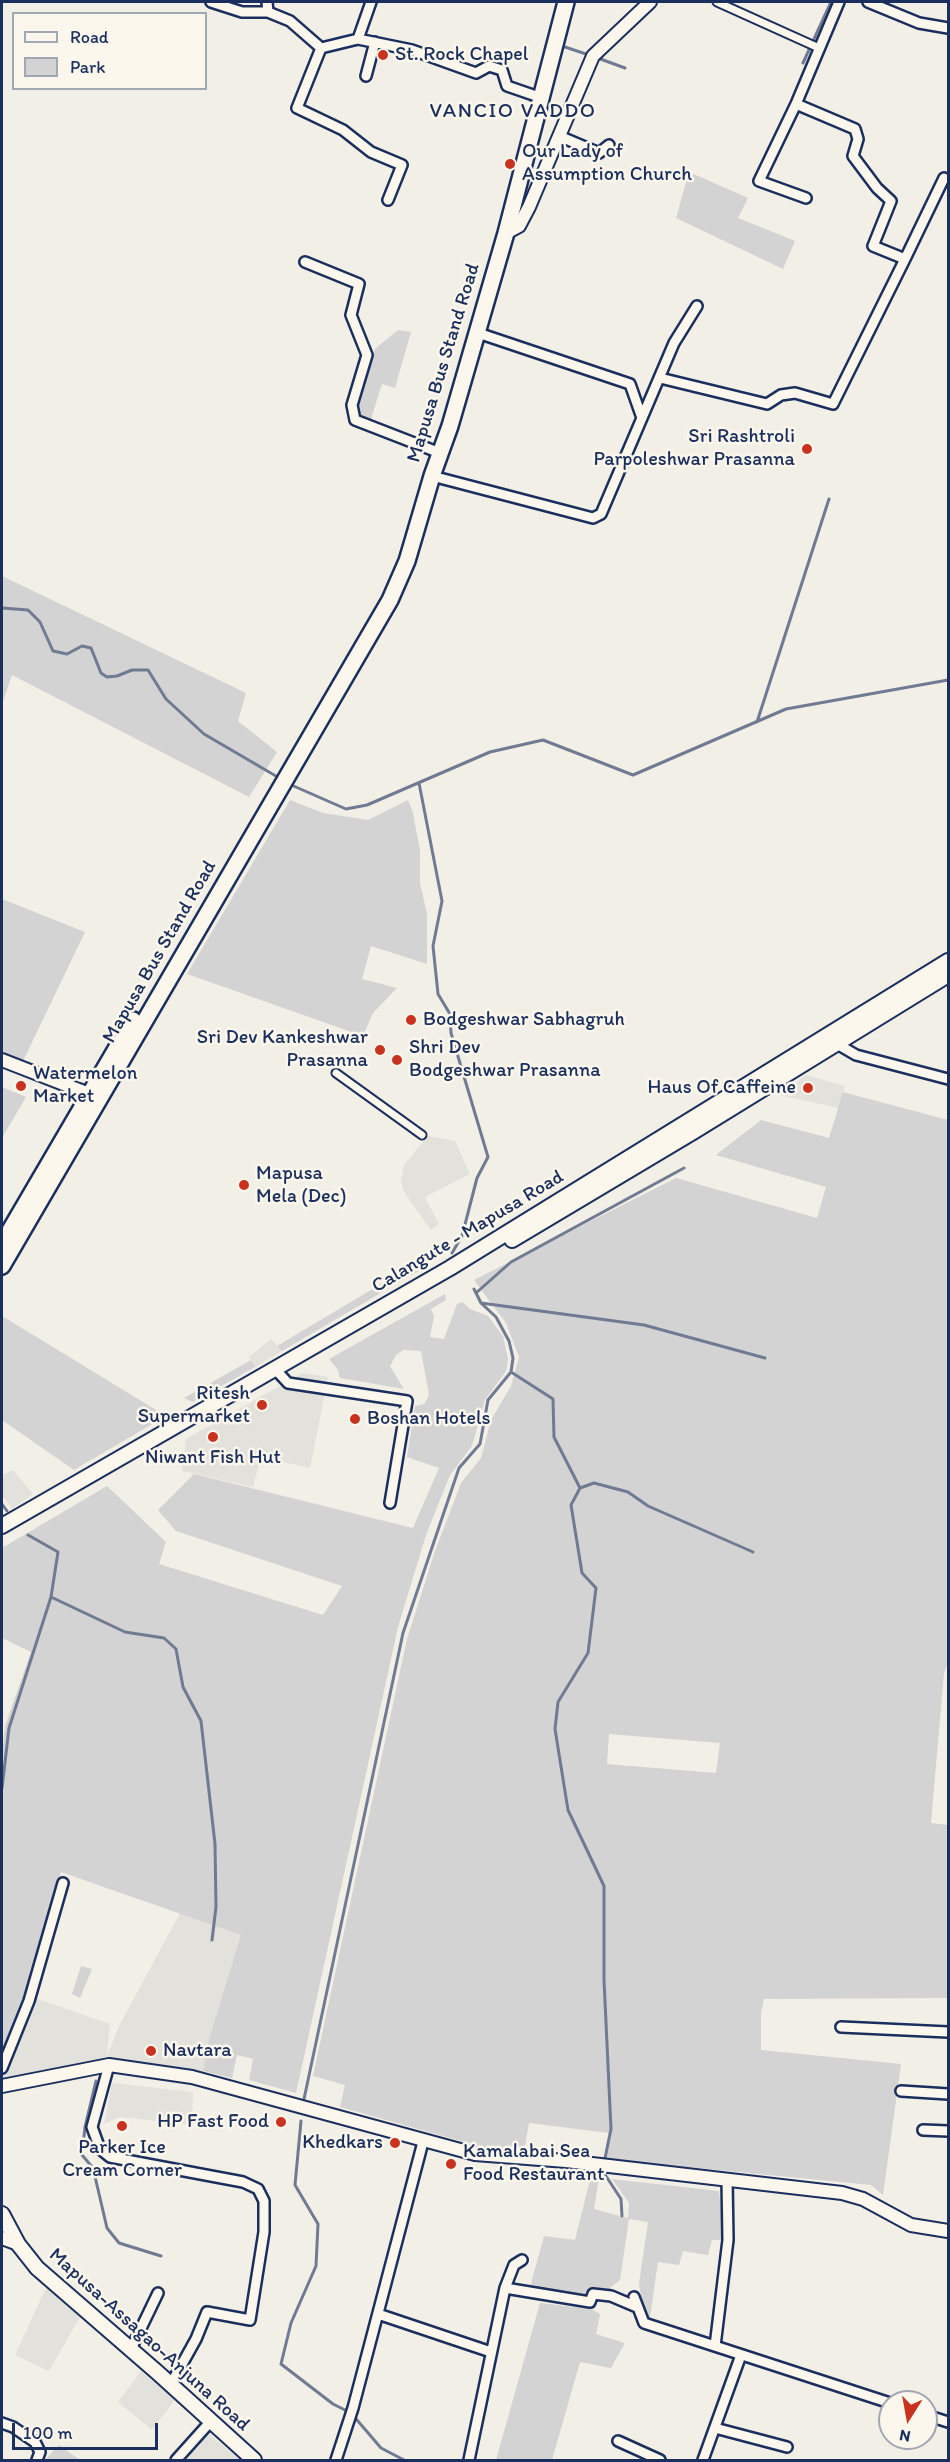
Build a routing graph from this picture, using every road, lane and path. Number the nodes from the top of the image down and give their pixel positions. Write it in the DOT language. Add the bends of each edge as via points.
graph roads {
  1 [pos="211,2"];
  2 [pos="371,2"];
  3 [pos="566,2"];
  4 [pos="650,2"];
  5 [pos="717,2"];
  6 [pos="839,2"];
  7 [pos="868,2"];
  8 [pos="267,7"];
  9 [pos="948,27"];
  10 [pos="358,39"];
  11 [pos="375,42"];
  12 [pos="321,48"];
  13 [pos="819,48"];
  14 [pos="366,76"];
  15 [pos="539,97"];
  16 [pos="796,104"];
  17 [pos="559,136"];
  18 [pos="609,145"];
  19 [pos="944,178"];
  20 [pos="806,198"];
  21 [pos="388,200"];
  22 [pos="506,233"];
  23 [pos="905,259"];
  24 [pos="305,262"];
  25 [pos="697,306"];
  26 [pos="475,332"];
  27 [pos="660,378"];
  28 [pos="642,418"];
  29 [pos="440,453"];
  30 [pos="432,476"];
  31 [pos="948,961"];
  32 [pos="948,975"];
  33 [pos="832,1040"];
  34 [pos="2,1060"];
  35 [pos="336,1073"];
  36 [pos="948,1079"];
  37 [pos="96,1096"];
  38 [pos="422,1135"];
  39 [pos="2,1244"];
  40 [pos="2,1266"];
  41 [pos="277,1372"];
  42 [pos="390,1503"];
  43 [pos="2,1526"];
  44 [pos="2,1532"];
  45 [pos="63,1883"];
  46 [pos="841,2027"];
  47 [pos="948,2032"];
  48 [pos="109,2065"];
  49 [pos="2,2068"];
  50 [pos="2,2086"];
  51 [pos="901,2091"];
  52 [pos="948,2094"];
  53 [pos="923,2130"];
  54 [pos="948,2131"];
  55 [pos="423,2142"];
  56 [pos="727,2179"];
  57 [pos="2,2214"];
  58 [pos="948,2231"];
  59 [pos="2,2238"];
  60 [pos="18,2244"];
  61 [pos="522,2260"];
  62 [pos="505,2288"];
  63 [pos="158,2293"];
  64 [pos="634,2297"];
  65 [pos="637,2307"];
  66 [pos="378,2314"];
  67 [pos="714,2346"];
  68 [pos="131,2349"];
  69 [pos="491,2352"];
  70 [pos="741,2355"];
  71 [pos="171,2384"];
  72 [pos="878,2399"];
  73 [pos="211,2421"];
  74 [pos="2,2423"];
  75 [pos="715,2428"];
  76 [pos="618,2441"];
  77 [pos="787,2447"];
  78 [pos="37,2460"];
  79 [pos="176,2460"];
  80 [pos="254,2460"];
  81 [pos="336,2460"];
  82 [pos="469,2460"];
  83 [pos="660,2460"];
  84 [pos="703,2460"];
  1 -- 8 [label="street" via="242,12"];
  2 -- 10 [label="street"];
  3 -- 15 [label="main road, Mapusa Bus Stand Road"];
  4 -- 17 [label="street" via="593,56"];
  5 -- 13 [label="street"];
  6 -- 13 [label="street"];
  7 -- 9 [label="street" via="919,23"];
  8 -- 12 [label="street"];
  10 -- 11 [label="street"];
  10 -- 12 [label="street"];
  11 -- 14 [label="street"];
  11 -- 15 [label="street" via="412,50 476,73 489,66 502,70 507,86"];
  12 -- 21 [label="street" via="297,108 343,129 371,152 402,165"];
  13 -- 16 [label="street"];
  15 -- 22 [label="main road, Mapusa Bus Stand Road"];
  16 -- 20 [label="street" via="759,181"];
  16 -- 23 [label="street" via="855,129 858,139 853,156 891,201 873,246"];
  17 -- 18 [label="street" via="599,153"];
  17 -- 22 [label="street" via="524,217 519,226"];
  19 -- 23 [label="street"];
  22 -- 26 [label="main road, Mapusa Bus Stand Road"];
  23 -- 27 [label="street" via="833,404 795,393 781,395 767,404"];
  24 -- 29 [label="street" via="359,284 351,315 367,355 352,405 355,420"];
  25 -- 27 [label="street" via="674,343"];
  26 -- 28 [label="street" via="630,384"];
  26 -- 29 [label="main road, Mapusa Bus Stand Road"];
  27 -- 28 [label="street"];
  28 -- 30 [label="street" via="601,514 593,518"];
  29 -- 30 [label="main road, Mapusa Bus Stand Road"];
  30 -- 37 [label="main road, Mapusa Bus Stand Road" via="407,561 390,600"];
  31 -- 33 [label="main road, Calangute - Mapusa Road"];
  32 -- 33 [label="main road, Calangute - Mapusa Road"];
  33 -- 36 [label="street" via="856,1055"];
  33 -- 41 [label="main road, Calangute - Mapusa Road"];
  34 -- 37 [label="street"];
  35 -- 38 [label="street"];
  37 -- 39 [label="main road, Mapusa Bus Stand Road"];
  37 -- 40 [label="main road, Mapusa Bus Stand Road"];
  41 -- 42 [label="street" via="288,1383 407,1401"];
  41 -- 43 [label="main road, Calangute - Mapusa Road"];
  41 -- 44 [label="main road, Calangute - Mapusa Road"];
  45 -- 49 [label="street" via="29,2001"];
  46 -- 47 [label="street"];
  48 -- 50 [label="street"];
  48 -- 55 [label="street" via="192,2077"];
  48 -- 71 [label="street" via="92,2127 100,2149 110,2157 243,2182 258,2189 264,2201 264,2232 250,2320 207,2312"];
  51 -- 52 [label="street"];
  53 -- 54 [label="street"];
  55 -- 56 [label="street" via="475,2154"];
  55 -- 66 [label="street"];
  56 -- 58 [label="street" via="842,2193 863,2199 911,2225"];
  56 -- 67 [label="street" via="728,2240"];
  57 -- 60 [label="main road, Mapusa-Assagao-Anjuna Road"];
  59 -- 60 [label="street"];
  60 -- 68 [label="main road, Mapusa-Assagao-Anjuna Road" via="37,2268"];
  61 -- 62 [label="street" via="514,2265"];
  62 -- 65 [label="street" via="590,2302 593,2294 611,2296"];
  62 -- 69 [label="street"];
  63 -- 68 [label="street"];
  64 -- 65 [label="street"];
  65 -- 67 [label="street" via="644,2323"];
  66 -- 69 [label="street"];
  66 -- 81 [label="street"];
  67 -- 70 [label="street"];
  68 -- 71 [label="main road, Mapusa-Assagao-Anjuna Road"];
  69 -- 82 [label="street"];
  70 -- 72 [label="street"];
  70 -- 75 [label="street"];
  71 -- 73 [label="main road, Mapusa-Assagao-Anjuna Road"];
  73 -- 79 [label="street"];
  73 -- 80 [label="main road, Mapusa-Assagao-Anjuna Road"];
  74 -- 78 [label="street" via="35,2442 40,2452"];
  75 -- 77 [label="street"];
  75 -- 84 [label="street"];
  76 -- 83 [label="street"];
}
